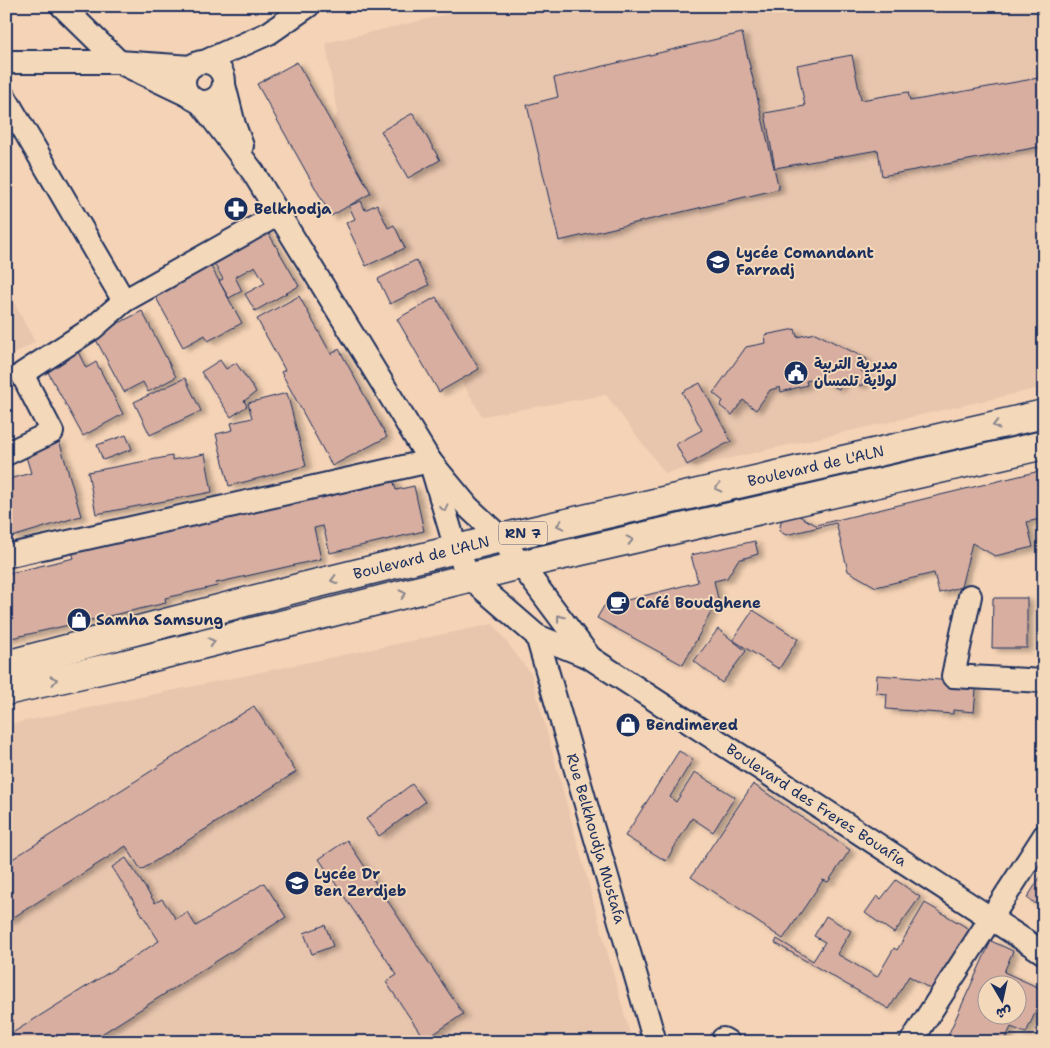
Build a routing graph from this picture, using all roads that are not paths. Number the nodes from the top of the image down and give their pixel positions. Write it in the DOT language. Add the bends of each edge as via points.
graph roads {
  1 [pos="62,6"];
  2 [pos="308,6"];
  3 [pos="268,32"];
  4 [pos="6,62"];
  5 [pos="119,62"];
  6 [pos="197,65"];
  7 [pos="224,82"];
  8 [pos="194,98"];
  9 [pos="6,99"];
  10 [pos="253,172"];
  11 [pos="279,214"];
  12 [pos="124,301"];
  13 [pos="1044,414"];
  14 [pos="1044,445"];
  15 [pos="6,454"];
  16 [pos="430,462"];
  17 [pos="501,538"];
  18 [pos="456,549"];
  19 [pos="6,556"];
  20 [pos="520,566"];
  21 [pos="470,578"];
  22 [pos="970,596"];
  23 [pos="537,636"];
  24 [pos="589,656"];
  25 [pos="6,665"];
  26 [pos="1044,682"];
  27 [pos="6,691"];
  28 [pos="1044,836"];
  29 [pos="992,918"];
  30 [pos="1044,953"];
  31 [pos="655,1042"];
  32 [pos="911,1042"];
  1 -- 5 [label="street"];
  2 -- 3 [label="street"];
  3 -- 6 [label="street"];
  3 -- 7 [label="street"];
  4 -- 5 [label="street"];
  5 -- 6 [label="street"];
  5 -- 8 [label="street"];
  6 -- 7 [label="street" via="209,63 219,69"];
  6 -- 8 [label="street" via="185,78 185,89"];
  7 -- 8 [label="street" via="218,97 206,102"];
  7 -- 10 [label="street" via="234,125"];
  8 -- 10 [label="street"];
  9 -- 12 [label="street"];
  10 -- 11 [label="street"];
  11 -- 12 [label="street"];
  11 -- 16 [label="street"];
  12 -- 15 [label="street" via="93,328 22,374 52,432"];
  13 -- 17 [label="main road, Boulevard de L'ALN / RN 7, one-way"];
  20 -- 14 [label="main road, Boulevard de L'ALN / RN 7, one-way"];
  16 -- 17 [label="street" via="468,507"];
  16 -- 18 [label="street, one-way"];
  16 -- 19 [label="street"];
  17 -- 18 [label="main road, Boulevard de L'ALN / RN 7"];
  17 -- 20 [label="street"];
  18 -- 21 [label="street"];
  18 -- 25 [label="main road, Boulevard de L'ALN / RN 7, one-way"];
  20 -- 21 [label="main road, Boulevard de L'ALN / RN 7"];
  24 -- 20 [label="street, one-way"];
  21 -- 23 [label="street"];
  27 -- 21 [label="main road, Boulevard de L'ALN / RN 7, one-way"];
  22 -- 26 [label="street" via="953,676"];
  23 -- 24 [label="street"];
  23 -- 31 [label="street, Rue Belkhoudja Mustafa"];
  24 -- 29 [label="street, Boulevard des Freres Bouafia"];
  28 -- 29 [label="street"];
  29 -- 30 [label="street, Boulevard des Freres Bouafia"];
  29 -- 32 [label="street"];
}
